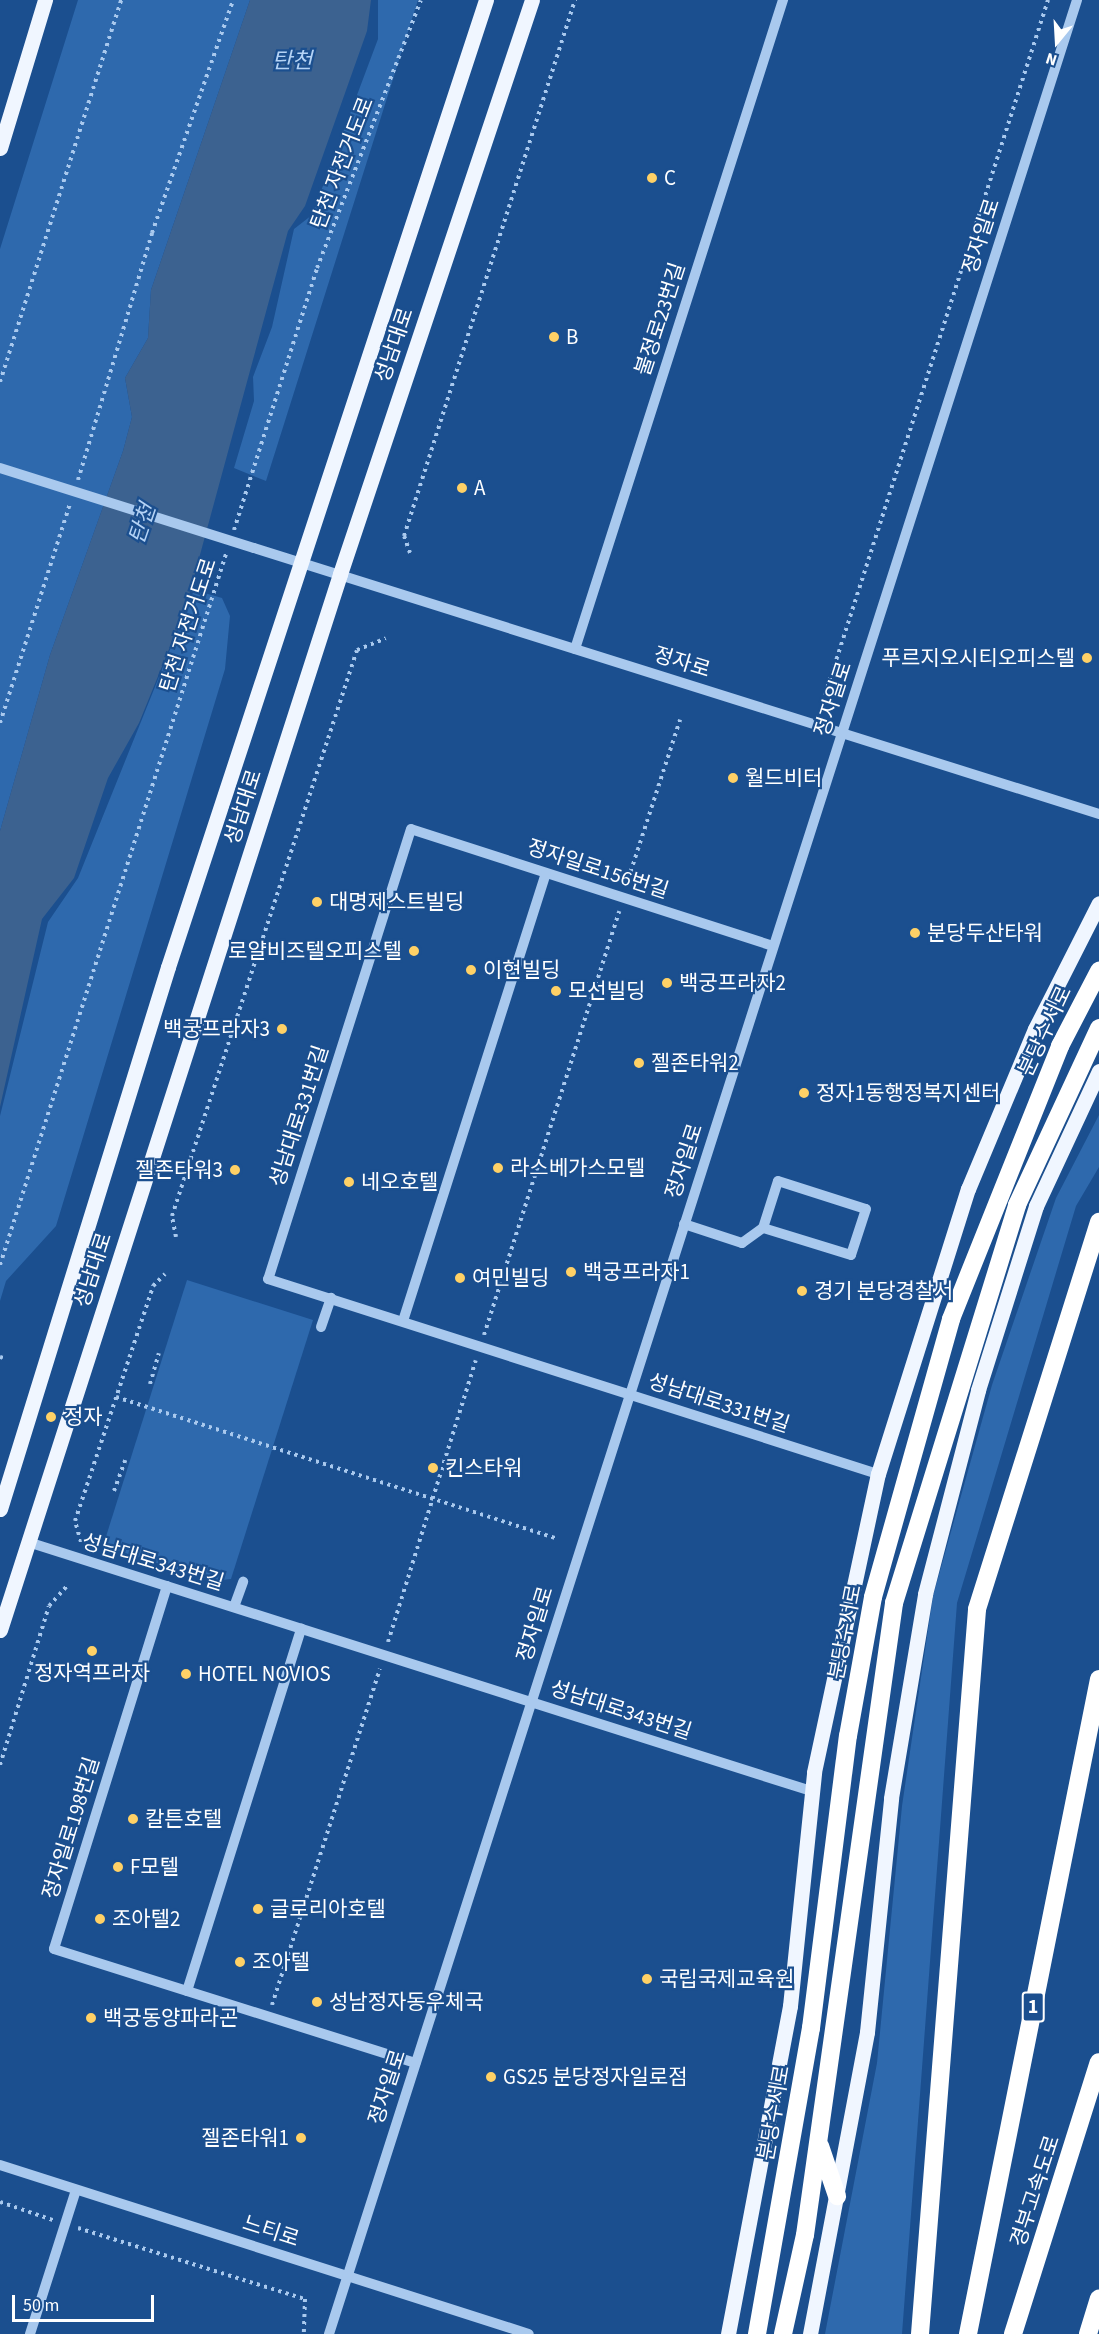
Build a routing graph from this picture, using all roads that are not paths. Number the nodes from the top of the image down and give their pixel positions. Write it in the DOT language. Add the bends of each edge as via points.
graph roads {
  1 [pos="45,0"];
  2 [pos="486,0"];
  3 [pos="532,0"];
  4 [pos="783,0"];
  5 [pos="1077,0"];
  6 [pos="0,148"];
  7 [pos="0,468"];
  8 [pos="299,563"];
  9 [pos="340,574"];
  10 [pos="575,649"];
  11 [pos="843,734"];
  12 [pos="1099,814"];
  13 [pos="411,829"];
  14 [pos="546,873"];
  15 [pos="1099,903"];
  16 [pos="773,946"];
  17 [pos="1099,971"];
  18 [pos="1099,1028"];
  19 [pos="1099,1071"];
  20 [pos="1099,1222"];
  21 [pos="684,1224"];
  22 [pos="763,1228"];
  23 [pos="331,1298"];
  24 [pos="403,1321"];
  25 [pos="321,1327"];
  26 [pos="629,1394"];
  27 [pos="878,1474"];
  28 [pos="0,1509"];
  29 [pos="28,1542"];
  30 [pos="243,1581"];
  31 [pos="167,1586"];
  32 [pos="234,1607"];
  33 [pos="301,1629"];
  34 [pos="0,1630"];
  35 [pos="1099,1679"];
  36 [pos="531,1702"];
  37 [pos="812,1791"];
  38 [pos="187,1991"];
  39 [pos="1099,2062"];
  40 [pos="415,2063"];
  41 [pos="818,2141"];
  42 [pos="0,2165"];
  43 [pos="76,2190"];
  44 [pos="837,2196"];
  45 [pos="347,2276"];
  46 [pos="1099,2299"];
  47 [pos="30,2334"];
  48 [pos="329,2334"];
  49 [pos="529,2334"];
  50 [pos="728,2334"];
  51 [pos="757,2334"];
  52 [pos="783,2334"];
  53 [pos="810,2334"];
  54 [pos="920,2334"];
  55 [pos="968,2334"];
  56 [pos="1013,2334"];
  57 [pos="1088,2334"];
  1 -- 6 [label="main road"];
  2 -- 8 [label="main road, 성남대로"];
  3 -- 9 [label="main road, 성남대로"];
  4 -- 10 [label="street, 불정로23번길"];
  5 -- 11 [label="street, 정자일로"];
  7 -- 8 [label="street, 정자로, bridge"];
  8 -- 9 [label="street, 정자로"];
  8 -- 28 [label="main road, 성남대로"];
  9 -- 10 [label="street, 정자로"];
  9 -- 29 [label="main road, 성남대로"];
  10 -- 11 [label="street, 정자로"];
  11 -- 12 [label="street, 정자로"];
  11 -- 16 [label="street, 정자일로"];
  13 -- 14 [label="street, 정자일로156번길"];
  13 -- 23 [label="street, 성남대로331번길" via="268,1279"];
  14 -- 16 [label="street, 정자일로156번길"];
  14 -- 24 [label="street"];
  15 -- 27 [label="main road" via="1035,1029 968,1189"];
  16 -- 21 [label="street, 정자일로"];
  17 -- 51 [label="highway, 분당수서로" via="1056,1056 951,1319 873,1597 848,1736 811,2028"];
  18 -- 41 [label="highway, 분당수서로" via="1017,1205 894,1603"];
  19 -- 44 [label="main road" via="1036,1206 978,1390 925,1594 891,1798 867,2032"];
  20 -- 54 [label="highway" via="977,1610"];
  21 -- 22 [label="street" via="742,1243"];
  21 -- 26 [label="street, 정자일로"];
  22 -- 22 [label="street" via="778,1181 866,1209 851,1255"];
  23 -- 24 [label="street, 성남대로331번길"];
  23 -- 25 [label="street"];
  24 -- 26 [label="street, 성남대로331번길"];
  26 -- 27 [label="street, 성남대로331번길"];
  26 -- 36 [label="street, 정자일로"];
  27 -- 37 [label="main road"];
  29 -- 31 [label="street, 성남대로343번길"];
  29 -- 34 [label="main road, 성남대로"];
  30 -- 32 [label="street"];
  31 -- 32 [label="street, 성남대로343번길"];
  31 -- 38 [label="street, 정자일로198번길" via="54,1949"];
  32 -- 33 [label="street, 성남대로343번길"];
  33 -- 36 [label="street, 성남대로343번길"];
  33 -- 38 [label="street"];
  35 -- 55 [label="highway, 1"];
  36 -- 37 [label="street, 성남대로343번길"];
  36 -- 40 [label="street, 정자일로"];
  37 -- 50 [label="main road" via="790,2007"];
  38 -- 40 [label="street, 정자일로198번길"];
  39 -- 56 [label="highway, 경부고속도로"];
  40 -- 45 [label="street, 정자일로"];
  41 -- 44 [label="highway"];
  41 -- 52 [label="highway, 분당수서로"];
  42 -- 43 [label="street, 느티로"];
  43 -- 45 [label="street, 느티로"];
  43 -- 47 [label="street"];
  44 -- 53 [label="main road"];
  45 -- 48 [label="street, 정자일로"];
  45 -- 49 [label="street, 느티로"];
  46 -- 57 [label="highway"];
}
